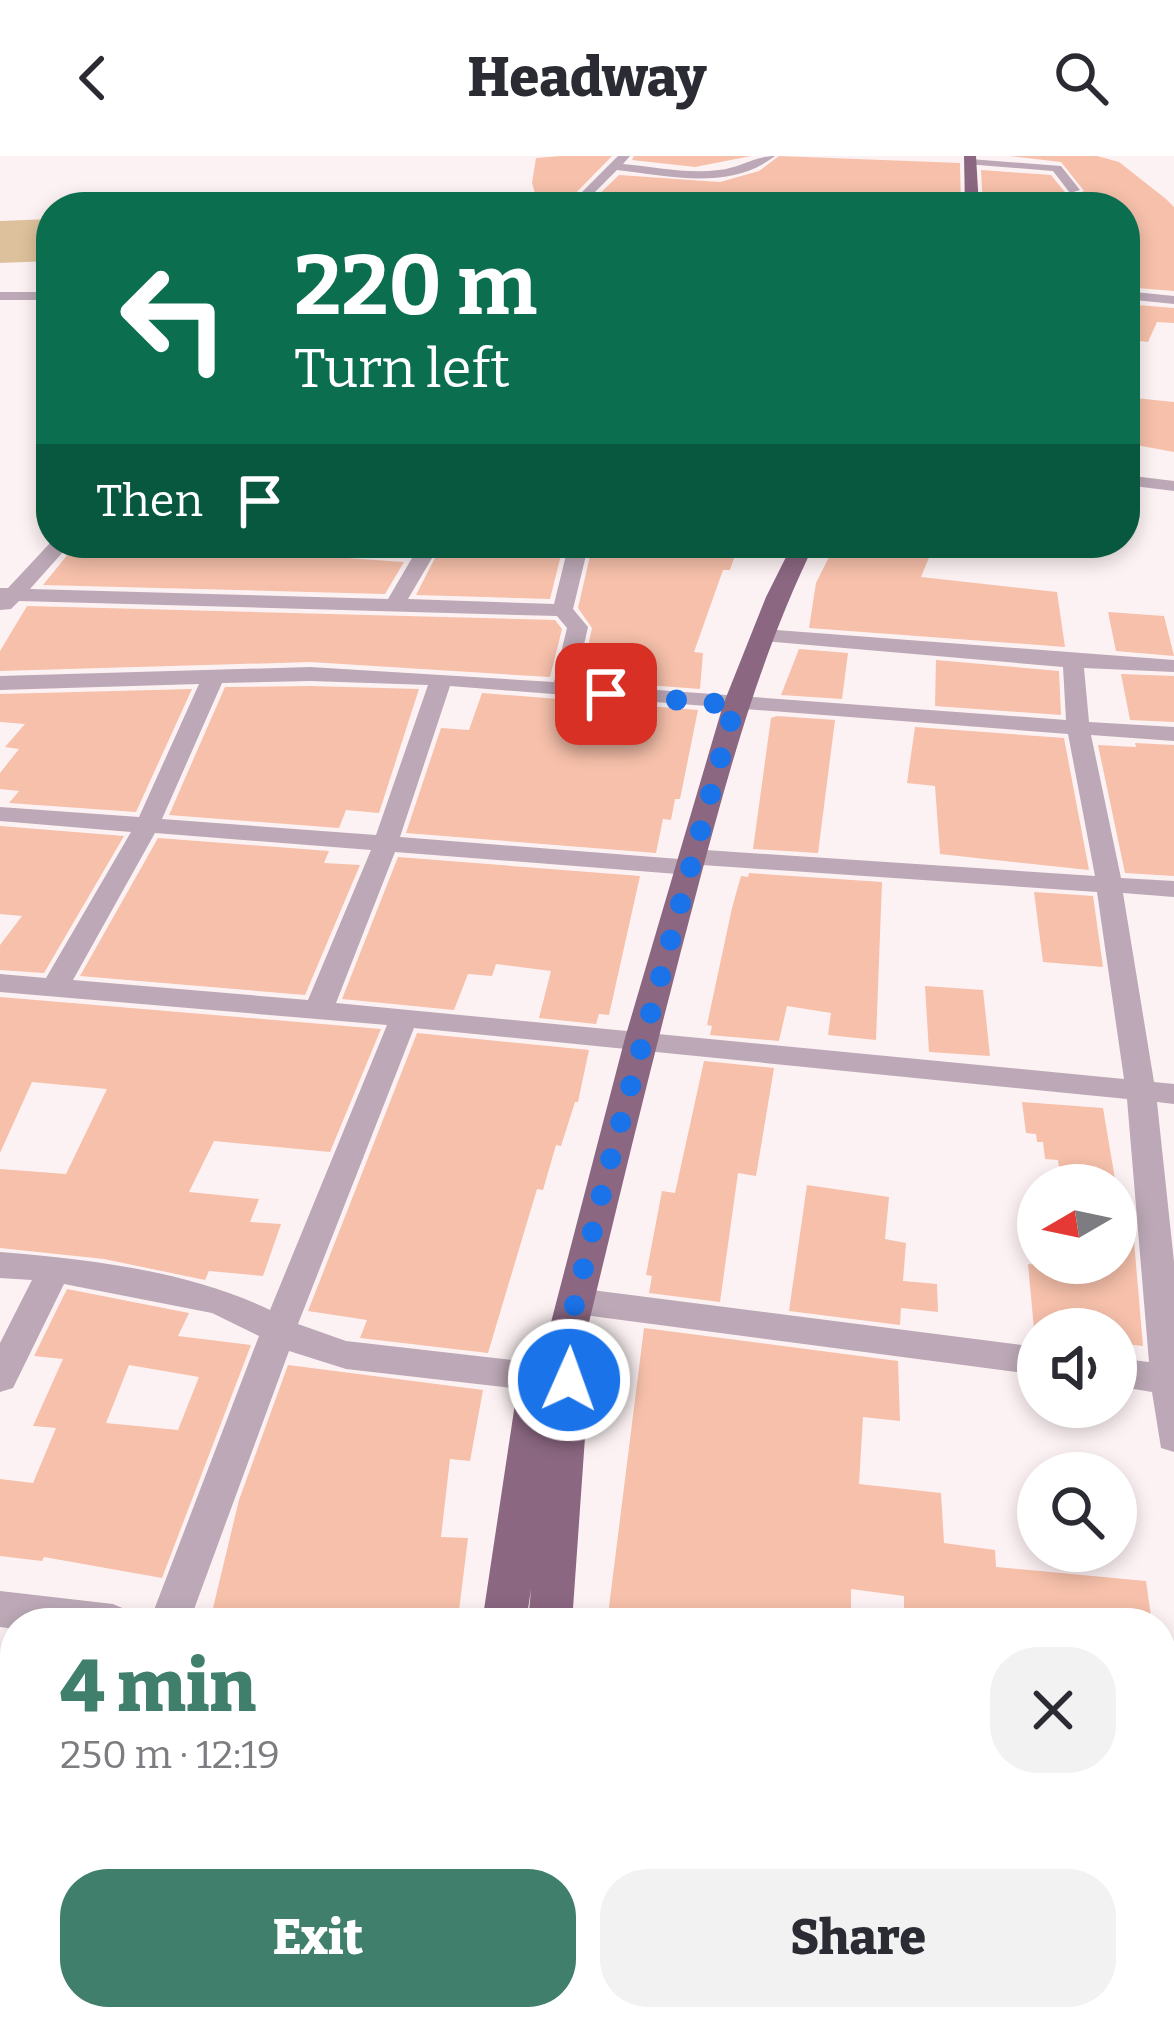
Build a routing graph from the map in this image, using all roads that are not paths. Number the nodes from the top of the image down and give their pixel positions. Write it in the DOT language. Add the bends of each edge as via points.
graph roads {
  1 [pos="769,156"];
  2 [pos="970,159"];
  3 [pos="619,161"];
  4 [pos="1074,190"];
  5 [pos="588,192"];
  6 [pos="971,192"];
  7 [pos="0,296"];
  8 [pos="36,296"];
  9 [pos="1140,297"];
  10 [pos="1174,300"];
  11 [pos="1140,482"];
  12 [pos="1174,486"];
  13 [pos="46,558"];
  14 [pos="423,558"];
  15 [pos="575,558"];
  16 [pos="797,558"];
  17 [pos="4,600"];
  18 [pos="394,604"];
  19 [pos="563,610"];
  20 [pos="763,635"];
  21 [pos="1073,662"];
  22 [pos="1174,666"];
  23 [pos="213,678"];
  24 [pos="441,679"];
  25 [pos="0,683"];
  26 [pos="563,690"];
  27 [pos="735,705"];
  28 [pos="1078,725"];
  29 [pos="1174,734"];
  30 [pos="0,814"];
  31 [pos="147,826"];
  32 [pos="386,843"];
  33 [pos="691,862"];
  34 [pos="1109,884"];
  35 [pos="1174,889"];
  36 [pos="0,983"];
  37 [pos="54,989"];
  38 [pos="317,1011"];
  39 [pos="404,1018"];
  40 [pos="641,1038"];
  41 [pos="1141,1091"];
  42 [pos="1174,1094"];
  43 [pos="0,1265"];
  44 [pos="54,1269"];
  45 [pos="278,1332"];
  46 [pos="562,1349"];
  47 [pos="1017,1360"];
  48 [pos="1137,1375"];
  49 [pos="0,1378"];
  50 [pos="1165,1379"];
  51 [pos="1174,1437"];
  52 [pos="175,1608"];
  53 [pos="507,1608"];
  54 [pos="551,1608"];
  1 -- 3 [label="street" via="743,178"];
  2 -- 4 [label="street" via="1057,168"];
  2 -- 6 [label="main road"];
  3 -- 5 [label="street"];
  7 -- 8 [label="street"];
  9 -- 10 [label="street"];
  11 -- 12 [label="street"];
  13 -- 17 [label="street"];
  14 -- 18 [label="street"];
  15 -- 19 [label="street"];
  16 -- 20 [label="main road"];
  17 -- 18 [label="street"];
  18 -- 19 [label="street"];
  19 -- 26 [label="street" via="578,627"];
  20 -- 21 [label="street"];
  20 -- 27 [label="main road"];
  21 -- 22 [label="street"];
  21 -- 28 [label="street"];
  23 -- 24 [label="street"];
  23 -- 25 [label="street"];
  23 -- 31 [label="street"];
  24 -- 26 [label="street"];
  24 -- 32 [label="street"];
  26 -- 27 [label="street"];
  27 -- 28 [label="street"];
  27 -- 33 [label="main road"];
  28 -- 29 [label="street"];
  28 -- 34 [label="street"];
  30 -- 31 [label="street"];
  31 -- 32 [label="street"];
  31 -- 37 [label="street"];
  32 -- 33 [label="street"];
  32 -- 38 [label="street"];
  33 -- 34 [label="street"];
  33 -- 40 [label="main road"];
  34 -- 35 [label="street"];
  34 -- 41 [label="street"];
  36 -- 37 [label="street"];
  37 -- 38 [label="street"];
  38 -- 39 [label="street"];
  39 -- 40 [label="street"];
  39 -- 45 [label="street"];
  40 -- 41 [label="street"];
  40 -- 46 [label="main road"];
  41 -- 42 [label="street"];
  41 -- 50 [label="street"];
  43 -- 44 [label="street"];
  44 -- 45 [label="street" via="219,1301"];
  44 -- 49 [label="street"];
  45 -- 46 [label="street" via="346,1355"];
  45 -- 52 [label="street"];
  46 -- 47 [label="street"];
  46 -- 53 [label="main road"];
  46 -- 54 [label="main road"];
  48 -- 50 [label="street"];
  50 -- 51 [label="street"];
}
